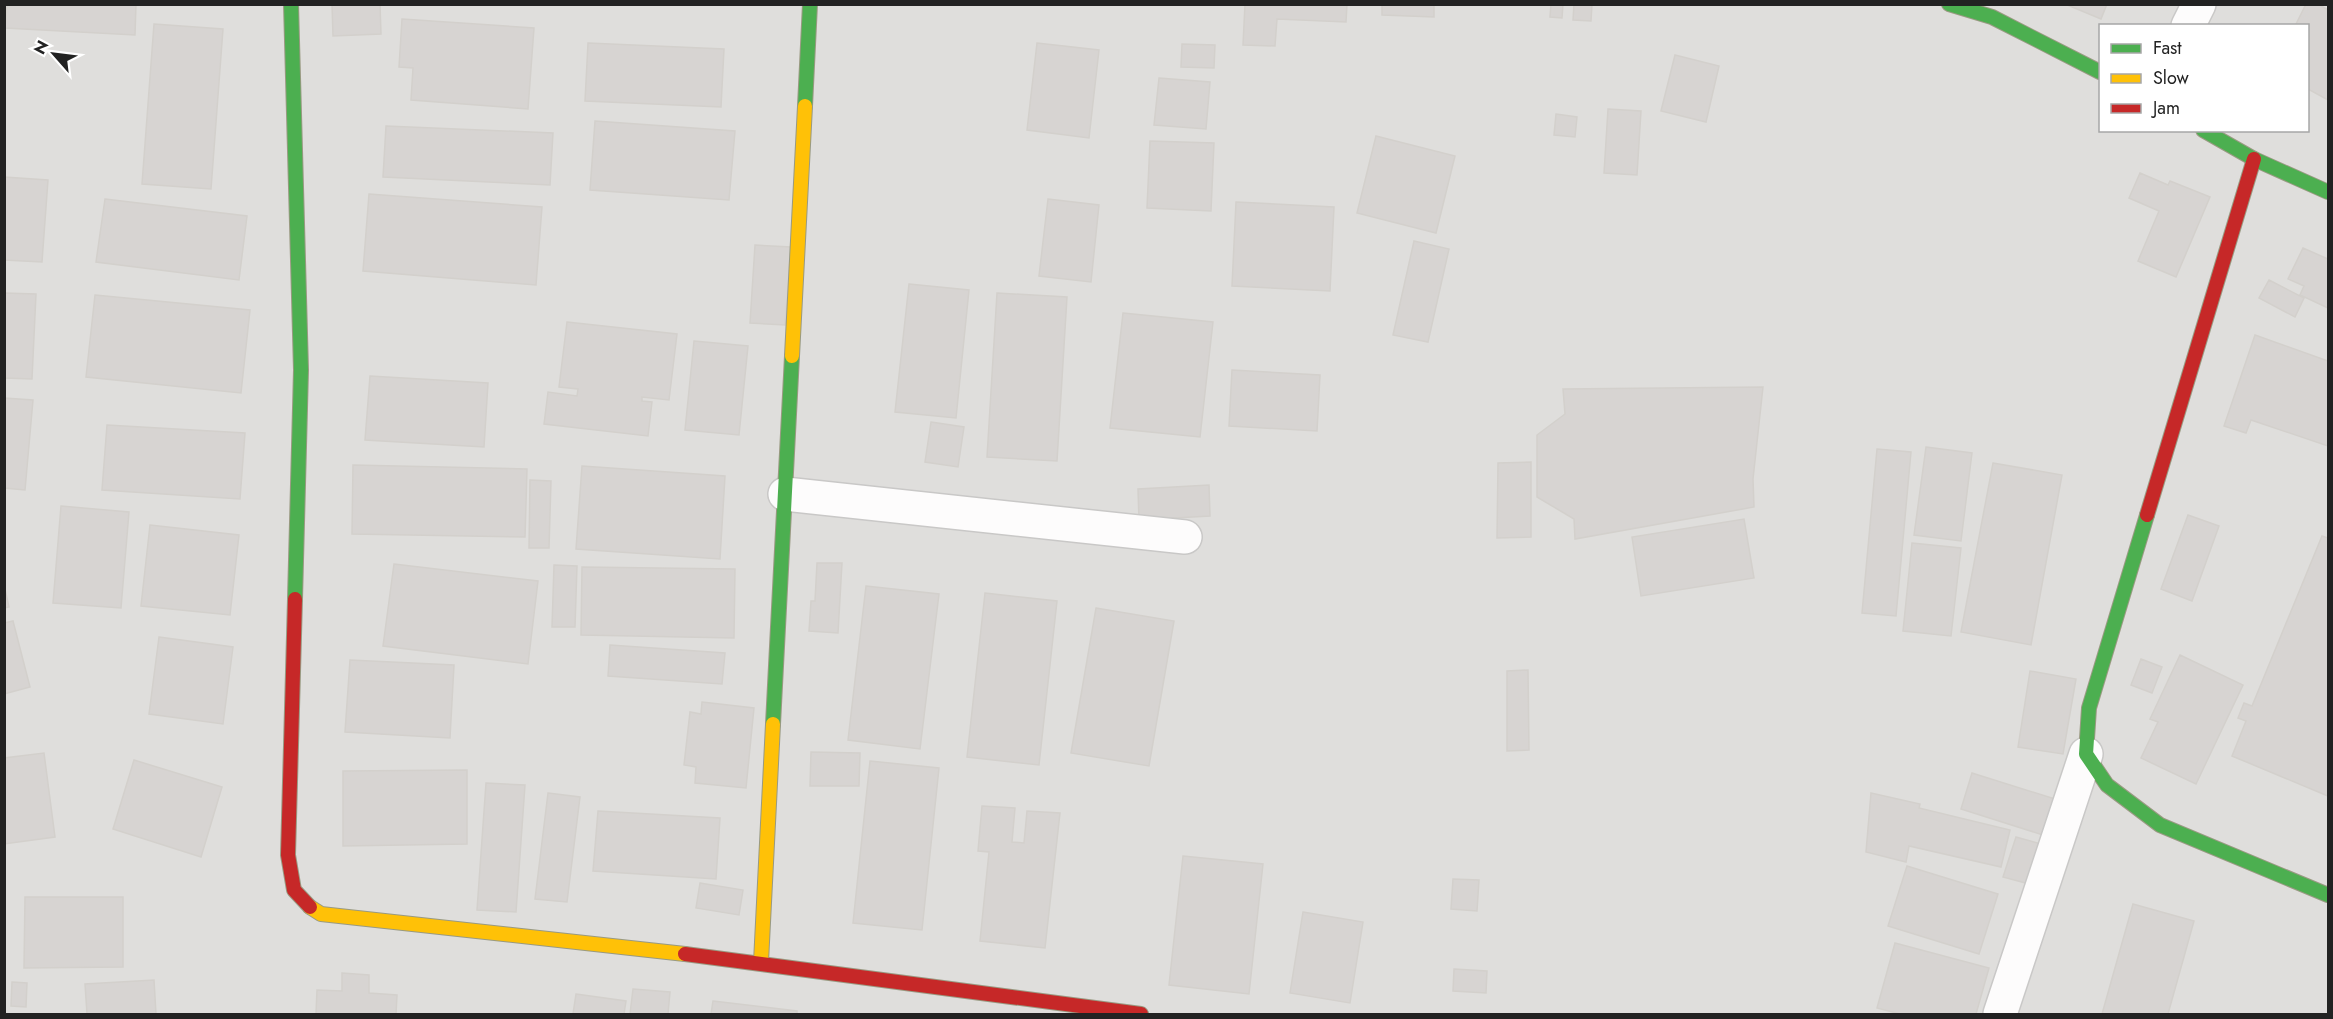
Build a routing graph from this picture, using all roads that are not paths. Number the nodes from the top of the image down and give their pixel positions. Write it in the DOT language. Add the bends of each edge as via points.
graph roads {
  1 [pos="291,4"];
  2 [pos="810,4"];
  3 [pos="1949,4"];
  4 [pos="2199,4"];
  5 [pos="2189,24"];
  6 [pos="2099,72"];
  7 [pos="2207,132"];
  8 [pos="2254,159"];
  9 [pos="2328,192"];
  10 [pos="785,494"];
  11 [pos="1185,537"];
  12 [pos="2086,754"];
  13 [pos="2328,895"];
  14 [pos="761,962"];
  15 [pos="1077,1010"];
  16 [pos="1141,1014"];
  17 [pos="2000,1014"];
  1 -- 14 [label="street" via="301,370 288,855 292,889 300,902 321,914"];
  2 -- 10 [label="street"];
  3 -- 6 [label="street" via="1992,18"];
  4 -- 5 [label="street"];
  7 -- 8 [label="street"];
  8 -- 9 [label="street"];
  8 -- 12 [label="street" via="2089,708"];
  10 -- 11 [label="street"];
  10 -- 14 [label="street"];
  12 -- 13 [label="street" via="2107,785 2160,825"];
  12 -- 17 [label="street"];
  14 -- 15 [label="street"];
  15 -- 16 [label="street"];
}
